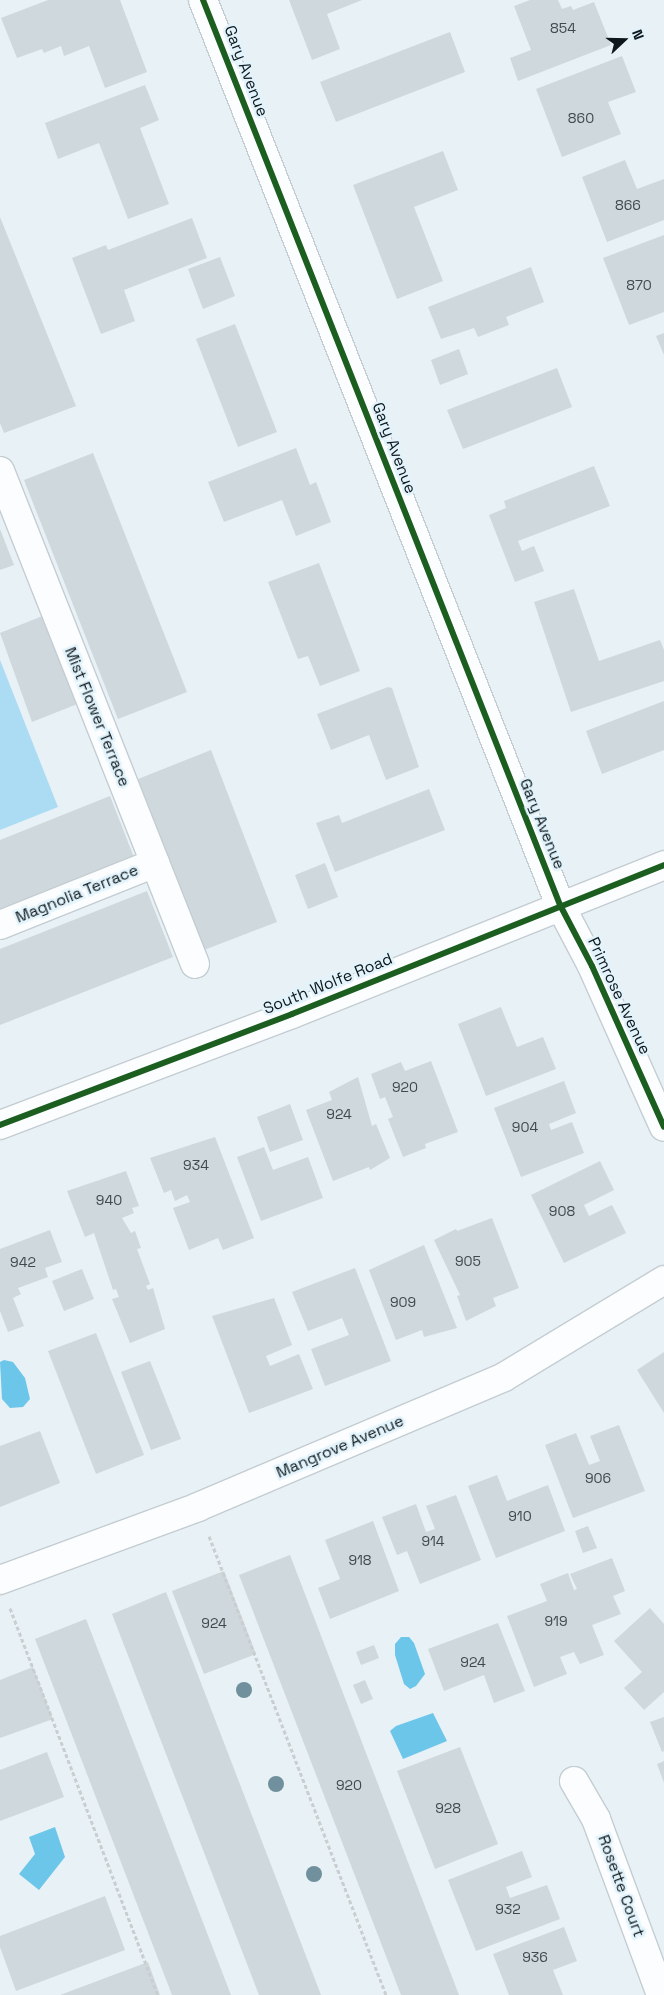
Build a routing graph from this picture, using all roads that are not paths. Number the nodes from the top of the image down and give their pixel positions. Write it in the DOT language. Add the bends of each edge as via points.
graph roads {
  1 [pos="204,0"];
  2 [pos="2,483"];
  3 [pos="155,863"];
  4 [pos="664,865"];
  5 [pos="560,905"];
  6 [pos="0,925"];
  7 [pos="195,964"];
  8 [pos="0,1125"];
  9 [pos="664,1127"];
  10 [pos="664,1280"];
  11 [pos="4,1589"];
  12 [pos="574,1781"];
  13 [pos="661,1995"];
  1 -- 5 [label="street, Gary Avenue"];
  2 -- 3 [label="street, Mist Flower Terrace"];
  3 -- 6 [label="street, Magnolia Terrace"];
  3 -- 7 [label="street, Mist Flower Terrace"];
  4 -- 5 [label="street, South Wolfe Road"];
  5 -- 8 [label="street, South Wolfe Road" via="292,1014"];
  5 -- 9 [label="street, Primrose Avenue" via="592,966"];
  10 -- 11 [label="street, Mangrove Avenue" via="504,1377"];
  12 -- 13 [label="street, Rosette Court" via="596,1820"];
}
